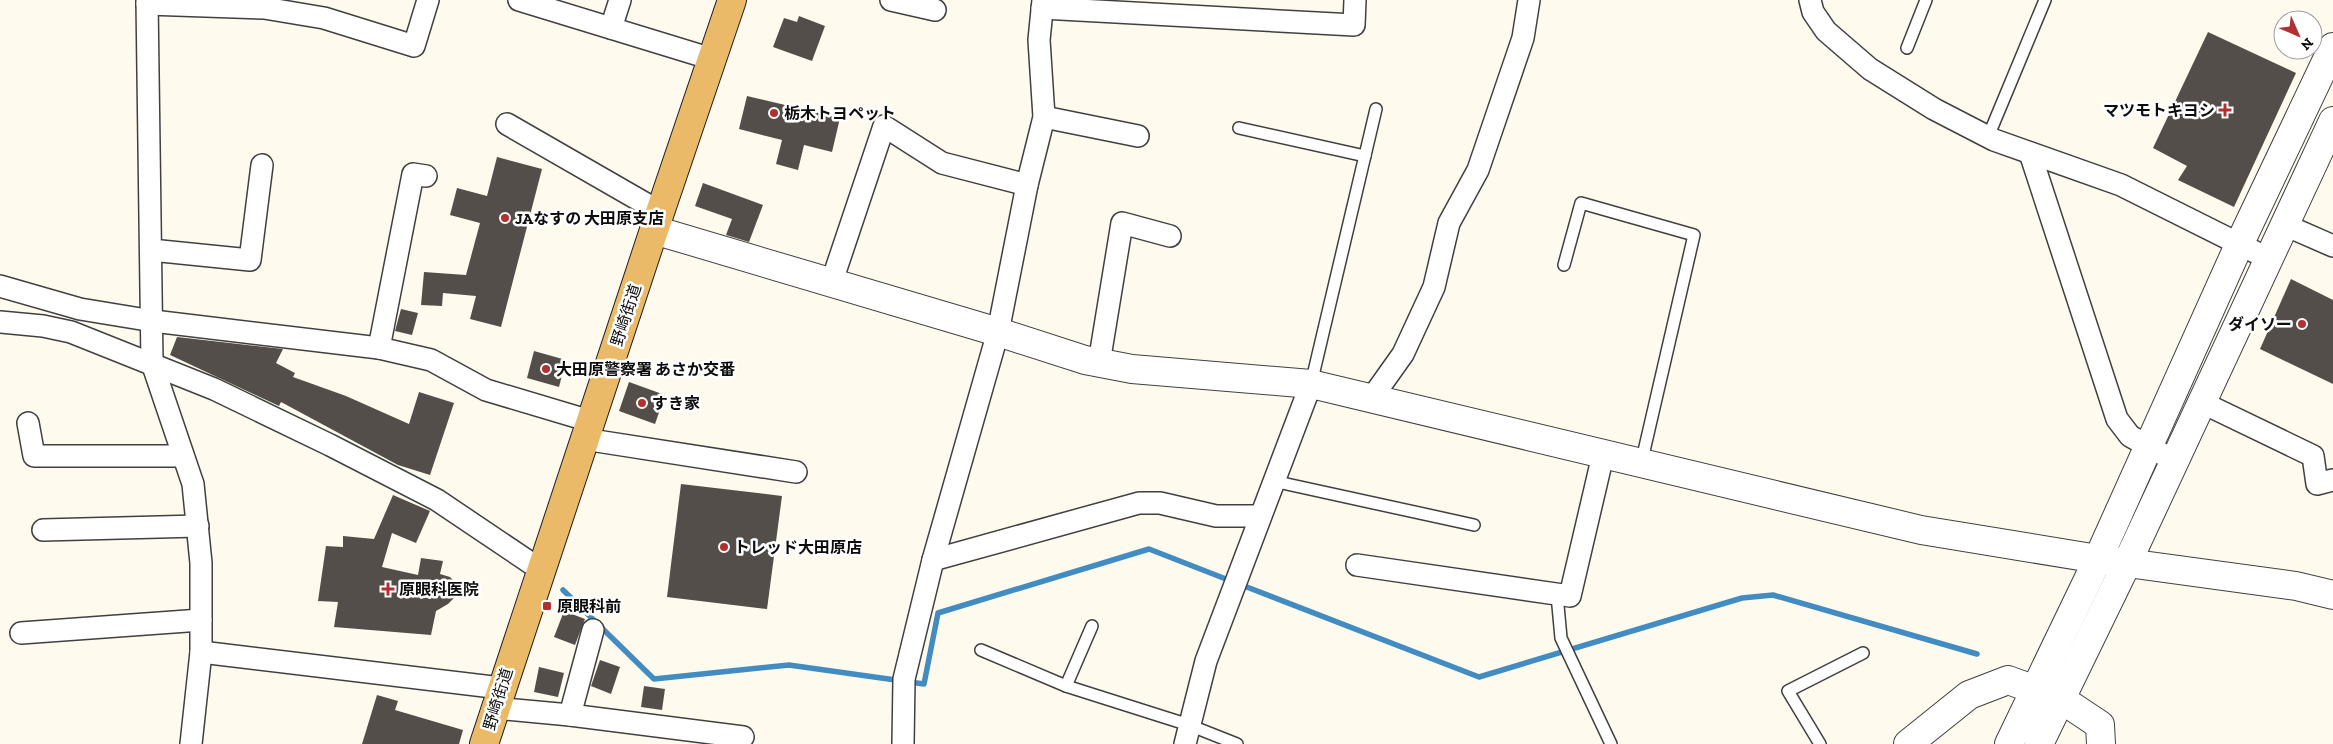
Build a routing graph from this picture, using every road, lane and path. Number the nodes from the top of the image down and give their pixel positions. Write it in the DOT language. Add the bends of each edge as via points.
graph roads {
  1 [pos="428,0"];
  2 [pos="519,0"];
  3 [pos="620,0"];
  4 [pos="732,0"];
  5 [pos="891,0"];
  6 [pos="1355,0"];
  7 [pos="1529,0"];
  8 [pos="1810,0"];
  9 [pos="1926,0"];
  10 [pos="2045,0"];
  11 [pos="147,2"];
  12 [pos="1042,4"];
  13 [pos="1237,9"];
  14 [pos="935,10"];
  15 [pos="612,28"];
  16 [pos="2333,47"];
  17 [pos="1907,48"];
  18 [pos="712,59"];
  19 [pos="1376,109"];
  20 [pos="1044,117"];
  21 [pos="2333,121"];
  22 [pos="507,124"];
  23 [pos="1239,128"];
  24 [pos="1138,136"];
  25 [pos="1988,137"];
  26 [pos="2030,153"];
  27 [pos="1365,156"];
  28 [pos="262,165"];
  29 [pos="426,176"];
  30 [pos="1027,186"];
  31 [pos="657,221"];
  32 [pos="2285,224"];
  33 [pos="1170,236"];
  34 [pos="2240,245"];
  35 [pos="2333,246"];
  36 [pos="151,250"];
  37 [pos="2269,259"];
  38 [pos="1564,265"];
  39 [pos="831,284"];
  40 [pos="0,286"];
  41 [pos="153,321"];
  42 [pos="0,322"];
  43 [pos="998,332"];
  44 [pos="379,348"];
  45 [pos="152,363"];
  46 [pos="1099,363"];
  47 [pos="1311,384"];
  48 [pos="1371,399"];
  49 [pos="2201,402"];
  50 [pos="28,423"];
  51 [pos="587,430"];
  52 [pos="2148,446"];
  53 [pos="1603,455"];
  54 [pos="183,456"];
  55 [pos="2174,460"];
  56 [pos="1641,464"];
  57 [pos="796,472"];
  58 [pos="2333,480"];
  59 [pos="1273,481"];
  60 [pos="1260,516"];
  61 [pos="198,526"];
  62 [pos="1474,526"];
  63 [pos="43,530"];
  64 [pos="2098,559"];
  65 [pos="933,560"];
  66 [pos="2128,561"];
  67 [pos="1357,565"];
  68 [pos="541,570"];
  69 [pos="1558,594"];
  70 [pos="2333,595"];
  71 [pos="201,620"];
  72 [pos="1092,626"];
  73 [pos="593,630"];
  74 [pos="21,633"];
  75 [pos="981,650"];
  76 [pos="201,652"];
  77 [pos="1863,653"];
  78 [pos="1066,686"];
  79 [pos="2035,688"];
  80 [pos="498,698"];
  81 [pos="2061,699"];
  82 [pos="570,715"];
  83 [pos="1187,735"];
  84 [pos="743,737"];
  85 [pos="192,744"];
  86 [pos="484,744"];
  87 [pos="903,744"];
  88 [pos="1238,744"];
  89 [pos="1611,744"];
  90 [pos="1820,744"];
  91 [pos="1908,744"];
  92 [pos="2009,744"];
  93 [pos="2039,744"];
  94 [pos="2101,744"];
  1 -- 11 [label="street" via="414,46 324,18 264,8"];
  2 -- 15 [label="street"];
  3 -- 15 [label="street"];
  4 -- 18 [label="highway, 野崎街道"];
  5 -- 14 [label="street"];
  6 -- 13 [label="street" via="1354,25"];
  7 -- 48 [label="street" via="1523,38 1478,170 1449,223 1434,287 1403,354"];
  8 -- 25 [label="street" via="1813,12 1826,31 1870,69 1934,109"];
  9 -- 17 [label="lane"];
  10 -- 25 [label="lane"];
  11 -- 36 [label="street"];
  12 -- 13 [label="street"];
  12 -- 20 [label="street" via="1040,40"];
  15 -- 18 [label="street"];
  16 -- 34 [label="street"];
  18 -- 31 [label="highway, 野崎街道"];
  19 -- 27 [label="lane"];
  20 -- 24 [label="street"];
  20 -- 30 [label="street"];
  21 -- 32 [label="street"];
  22 -- 31 [label="street"];
  23 -- 27 [label="lane"];
  25 -- 26 [label="street"];
  26 -- 34 [label="street" via="2121,185"];
  26 -- 52 [label="street" via="2117,419 2130,436"];
  27 -- 47 [label="lane"];
  28 -- 36 [label="street" via="250,260"];
  29 -- 44 [label="street" via="413,174"];
  30 -- 39 [label="street" via="942,163 884,126"];
  30 -- 43 [label="street"];
  31 -- 39 [label="street"];
  31 -- 51 [label="highway, 野崎街道"];
  32 -- 35 [label="street"];
  32 -- 37 [label="street"];
  33 -- 46 [label="street" via="1122,224"];
  34 -- 37 [label="street"];
  34 -- 52 [label="street"];
  36 -- 41 [label="street"];
  37 -- 49 [label="street"];
  38 -- 56 [label="lane" via="1581,203 1694,235"];
  39 -- 43 [label="street"];
  40 -- 41 [label="street" via="80,309"];
  41 -- 44 [label="street"];
  41 -- 45 [label="street"];
  42 -- 45 [label="street" via="71,332"];
  43 -- 46 [label="street"];
  43 -- 65 [label="street"];
  44 -- 51 [label="street" via="431,360 486,390"];
  45 -- 54 [label="street"];
  45 -- 68 [label="street" via="266,414 437,500"];
  46 -- 47 [label="street" via="1132,369"];
  47 -- 48 [label="street"];
  47 -- 59 [label="street"];
  48 -- 53 [label="street"];
  49 -- 55 [label="street"];
  49 -- 58 [label="street" via="2313,456 2317,484"];
  50 -- 54 [label="street" via="34,456"];
  51 -- 57 [label="street"];
  51 -- 68 [label="highway, 野崎街道"];
  52 -- 55 [label="street"];
  52 -- 64 [label="street"];
  53 -- 56 [label="street"];
  53 -- 69 [label="street" via="1570,596"];
  54 -- 61 [label="street" via="193,484"];
  55 -- 66 [label="street"];
  56 -- 64 [label="street" via="1921,530"];
  59 -- 60 [label="street"];
  59 -- 62 [label="lane"];
  60 -- 65 [label="street" via="1216,516 1160,503 1139,503"];
  60 -- 83 [label="street" via="1206,661"];
  61 -- 63 [label="street"];
  61 -- 71 [label="street"];
  64 -- 66 [label="street"];
  64 -- 79 [label="street"];
  65 -- 87 [label="street" via="904,679"];
  66 -- 70 [label="street" via="2296,586"];
  66 -- 81 [label="street"];
  67 -- 69 [label="street"];
  68 -- 80 [label="highway, 野崎街道"];
  69 -- 89 [label="lane" via="1561,638"];
  71 -- 74 [label="street"];
  71 -- 76 [label="street"];
  72 -- 78 [label="lane"];
  73 -- 82 [label="street"];
  75 -- 78 [label="lane"];
  76 -- 80 [label="street"];
  76 -- 85 [label="street"];
  77 -- 90 [label="lane" via="1788,691"];
  78 -- 83 [label="lane"];
  79 -- 81 [label="street"];
  79 -- 91 [label="street" via="2008,680 1969,695"];
  79 -- 92 [label="street"];
  80 -- 82 [label="street"];
  80 -- 86 [label="highway, 野崎街道"];
  81 -- 93 [label="street"];
  81 -- 94 [label="street" via="2100,726"];
  82 -- 84 [label="street"];
  83 -- 88 [label="lane"];
}
